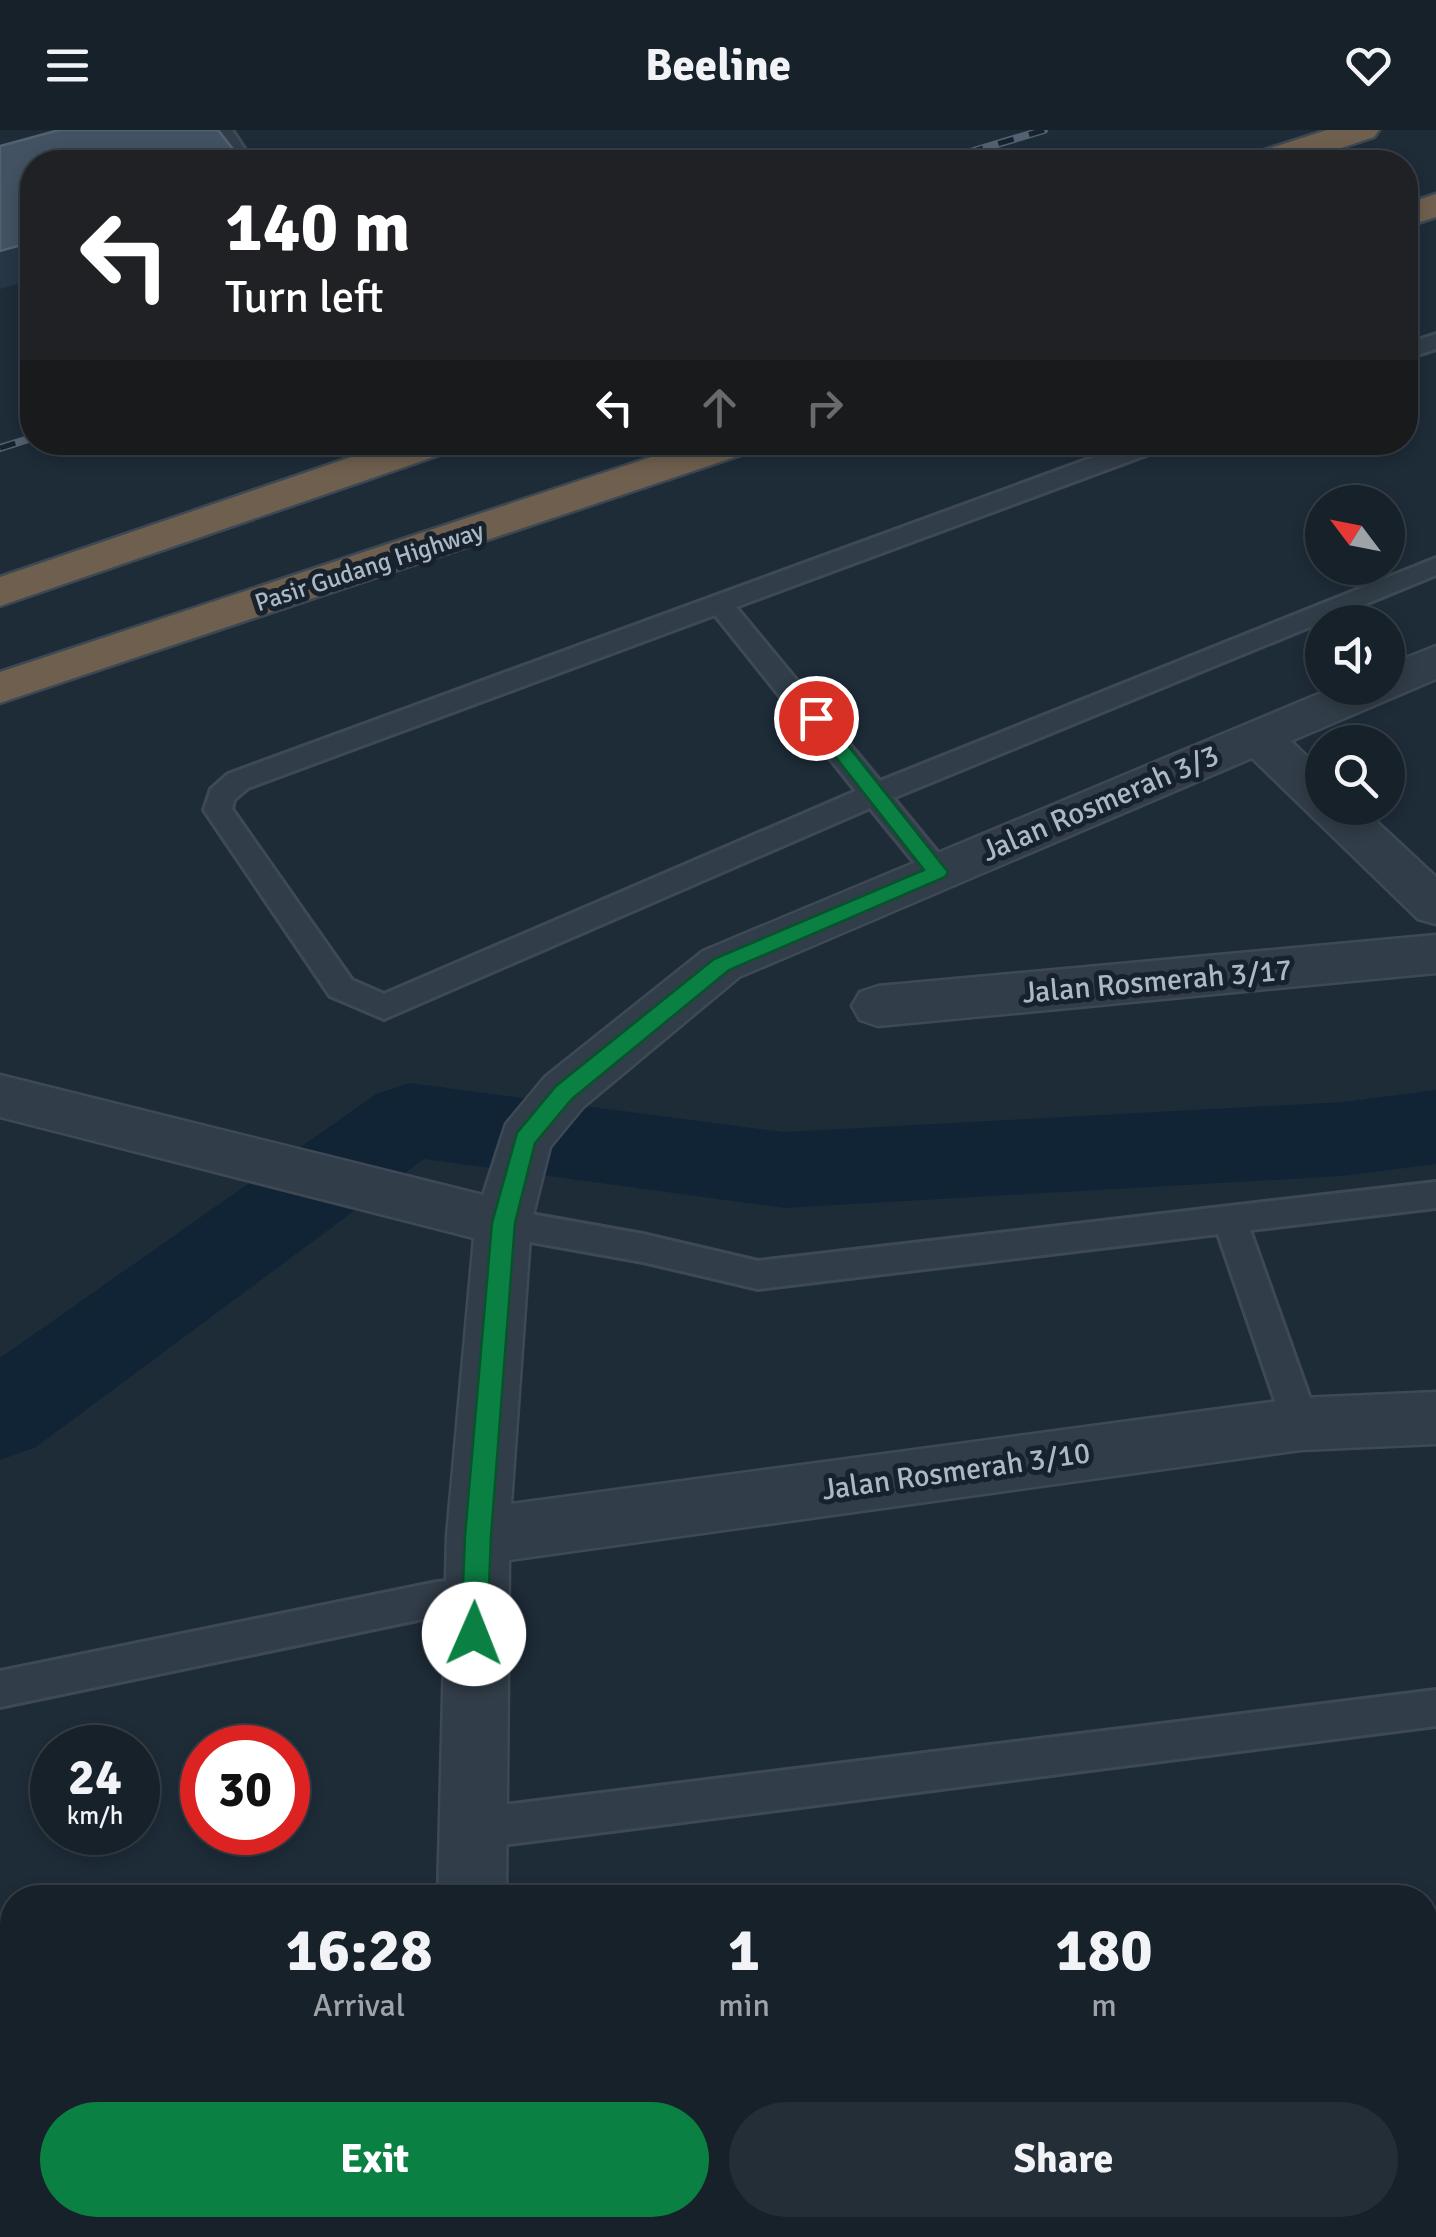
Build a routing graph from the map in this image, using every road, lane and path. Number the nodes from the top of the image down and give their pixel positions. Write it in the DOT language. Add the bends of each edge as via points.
graph roads {
  1 [pos="1362,130"];
  2 [pos="1301,150"];
  3 [pos="399,455"];
  4 [pos="700,455"];
  5 [pos="1125,455"];
  6 [pos="1436,566"];
  7 [pos="0,592"];
  8 [pos="720,604"];
  9 [pos="1436,662"];
  10 [pos="1405,675"];
  11 [pos="0,688"];
  12 [pos="1333,705"];
  13 [pos="1258,736"];
  14 [pos="1305,782"];
  15 [pos="875,794"];
  16 [pos="1350,825"];
  17 [pos="938,872"];
  18 [pos="1436,906"];
  19 [pos="1436,954"];
  20 [pos="878,1006"];
  21 [pos="0,1096"];
  22 [pos="1436,1195"];
  23 [pos="1229,1218"];
  24 [pos="503,1223"];
  25 [pos="1436,1418"];
  26 [pos="1301,1424"];
  27 [pos="476,1565"];
  28 [pos="0,1689"];
  29 [pos="1436,1708"];
  30 [pos="471,1829"];
  31 [pos="472,1885"];
  1 -- 2 [label="highway"];
  3 -- 7 [label="highway"];
  4 -- 11 [label="highway, Pasir Gudang Highway"];
  5 -- 8 [label="lane"];
  6 -- 15 [label="lane"];
  8 -- 15 [label="lane"];
  8 -- 15 [label="lane" via="238,781 221,796 218,810 341,988 384,1007"];
  9 -- 10 [label="street"];
  12 -- 13 [label="street, Jalan Rosmerah 3/3"];
  13 -- 14 [label="street"];
  13 -- 17 [label="street, Jalan Rosmerah 3/3"];
  15 -- 17 [label="lane"];
  16 -- 18 [label="street"];
  17 -- 24 [label="street, Jalan Rosmerah 3/3" via="721,964 564,1092 525,1140"];
  19 -- 20 [label="street, Jalan Rosmerah 3/17"];
  21 -- 24 [label="street"];
  22 -- 23 [label="lane"];
  23 -- 24 [label="lane" via="758,1274"];
  23 -- 26 [label="lane"];
  24 -- 27 [label="street, Jalan Rosmerah 3/3"];
  25 -- 26 [label="street, Jalan Rosmerah 3/10"];
  26 -- 27 [label="street, Jalan Rosmerah 3/10"];
  27 -- 28 [label="lane" via="437,1598"];
  27 -- 30 [label="street, Jalan Rosmerah 3/3"];
  29 -- 30 [label="lane"];
  30 -- 31 [label="street, Jalan Rosmerah 3/3"];
}
